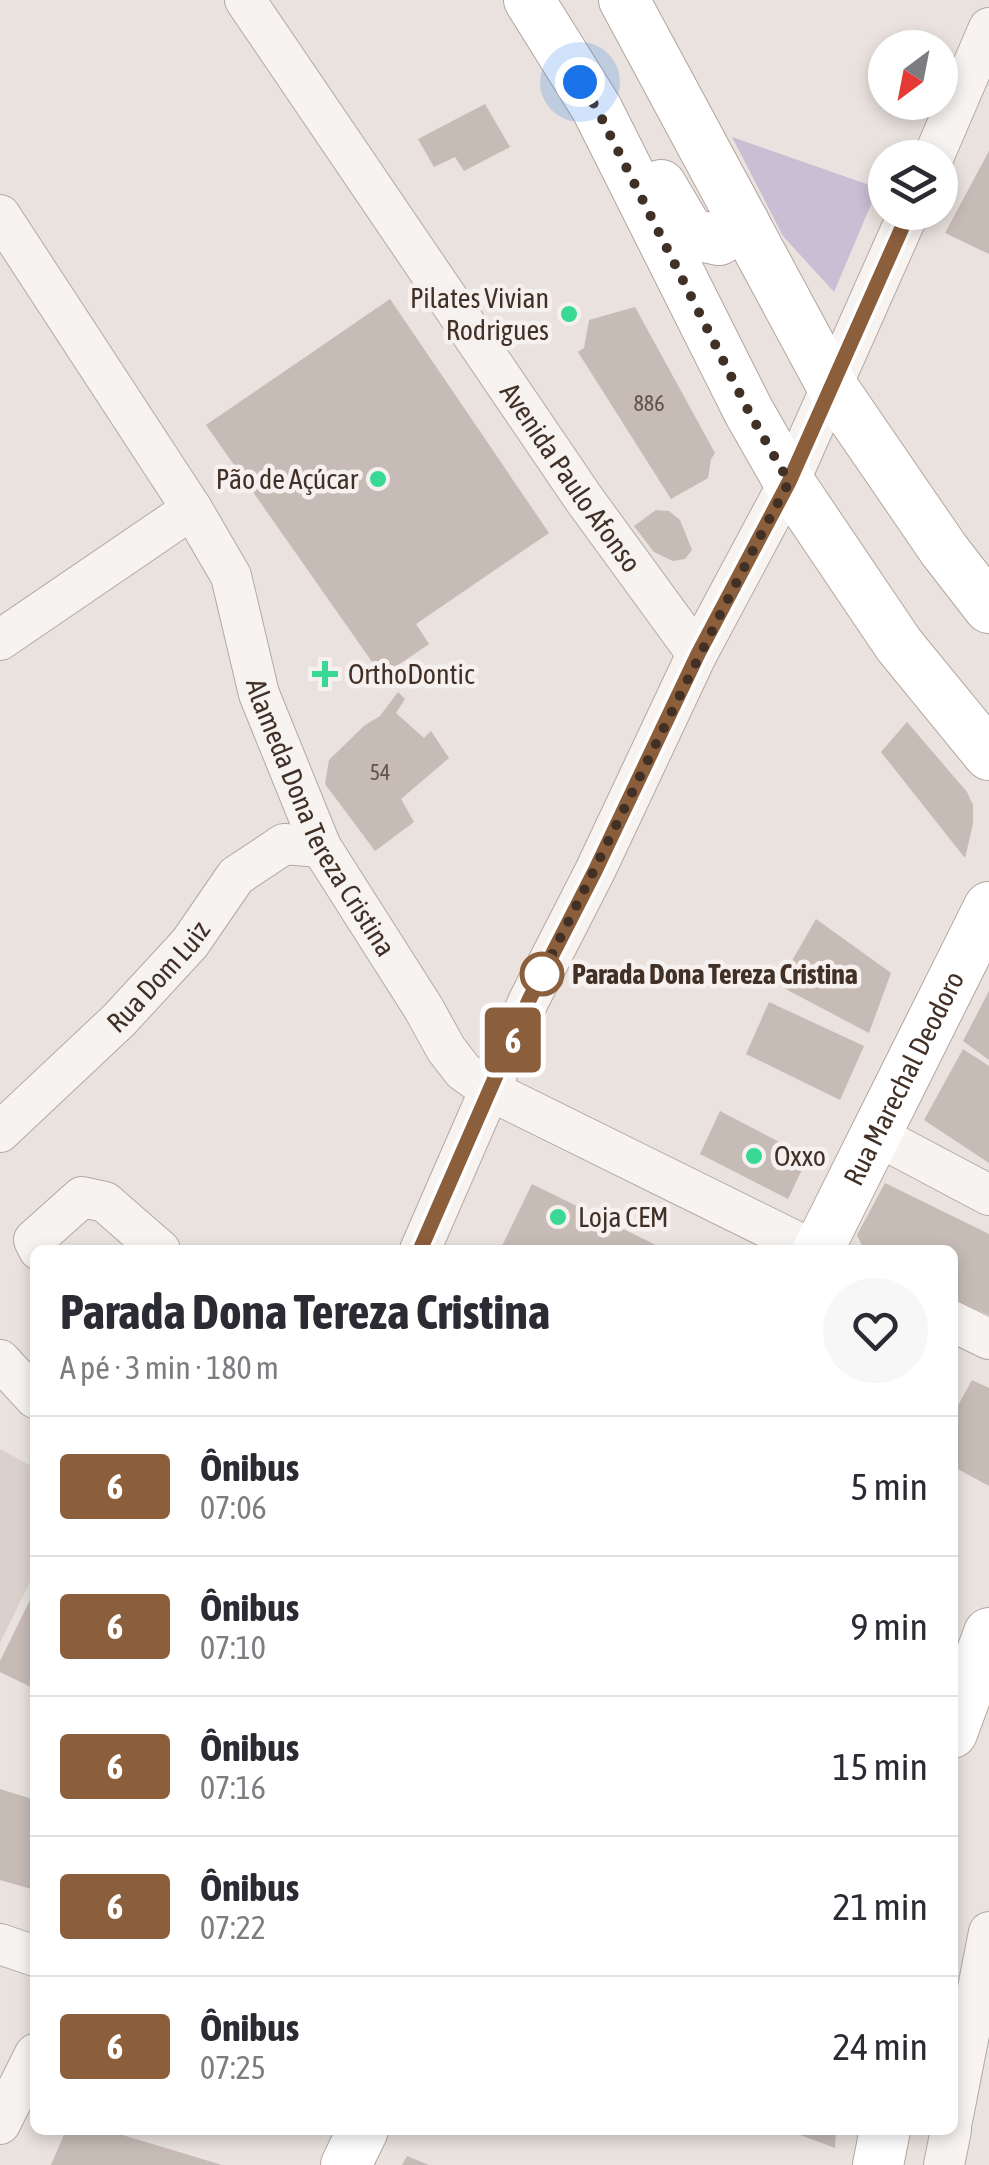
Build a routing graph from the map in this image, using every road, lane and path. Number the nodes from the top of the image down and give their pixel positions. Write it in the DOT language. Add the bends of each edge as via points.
graph roads {
  1 [pos="245,0"];
  2 [pos="529,0"];
  3 [pos="624,0"];
  4 [pos="989,28"];
  5 [pos="597,109"];
  6 [pos="941,140"];
  7 [pos="0,215"];
  8 [pos="744,222"];
  9 [pos="901,230"];
  10 [pos="833,388"];
  11 [pos="789,482"];
  12 [pos="192,509"];
  13 [pos="989,608"];
  14 [pos="0,640"];
  15 [pos="698,654"];
  16 [pos="989,755"];
  17 [pos="321,848"];
  18 [pos="989,908"];
  19 [pos="491,1091"];
  20 [pos="0,1132"];
  21 [pos="874,1134"];
  22 [pos="989,1194"];
  23 [pos="36,1245"];
  24 [pos="154,1245"];
  25 [pos="422,1245"];
  26 [pos="806,1245"];
  27 [pos="818,1245"];
  28 [pos="958,1324"];
  29 [pos="989,1339"];
  30 [pos="0,1360"];
  31 [pos="30,1393"];
  32 [pos="989,1633"];
  33 [pos="958,1718"];
  34 [pos="989,1932"];
  35 [pos="0,1944"];
  36 [pos="30,1954"];
  37 [pos="30,2064"];
  38 [pos="960,2109"];
  39 [pos="0,2124"];
  40 [pos="361,2135"];
  41 [pos="883,2135"];
  42 [pos="953,2135"];
  43 [pos="346,2165"];
  44 [pos="878,2165"];
  45 [pos="944,2165"];
  1 -- 15 [label="street, Avenida Paulo Afonso" via="584,500"];
  2 -- 5 [label="main road"];
  3 -- 8 [label="main road"];
  4 -- 6 [label="street"];
  5 -- 8 [label="main road" via="626,132 690,234 719,240"];
  5 -- 11 [label="main road"];
  7 -- 12 [label="street, Alameda Dona Tereza Cristina"];
  8 -- 10 [label="main road"];
  9 -- 10 [label="street"];
  10 -- 11 [label="street"];
  10 -- 13 [label="main road"];
  11 -- 15 [label="street"];
  11 -- 16 [label="main road" via="899,645"];
  12 -- 14 [label="street"];
  12 -- 17 [label="street, Alameda Dona Tereza Cristina" via="232,576 259,694"];
  15 -- 19 [label="street" via="595,871 540,1009"];
  17 -- 19 [label="street, Alameda Dona Tereza Cristina" via="446,1049"];
  17 -- 20 [label="street, Rua Dom Luiz" via="284,844 236,876 190,942 119,1020"];
  18 -- 21 [label="main road, Rua Marechal Deodoro"];
  19 -- 25 [label="street"];
  19 -- 26 [label="street, Alameda Dona Tereza Cristina"];
  21 -- 22 [label="street"];
  21 -- 27 [label="main road, Rua Marechal Deodoro"];
  23 -- 24 [label="street" via="34,1240 82,1197 105,1202"];
  28 -- 29 [label="street"];
  30 -- 31 [label="street"];
  32 -- 33 [label="main road"];
  34 -- 38 [label="street"];
  35 -- 36 [label="street"];
  37 -- 39 [label="street"];
  40 -- 43 [label="main road"];
  41 -- 44 [label="main road"];
  42 -- 45 [label="street"];
}
